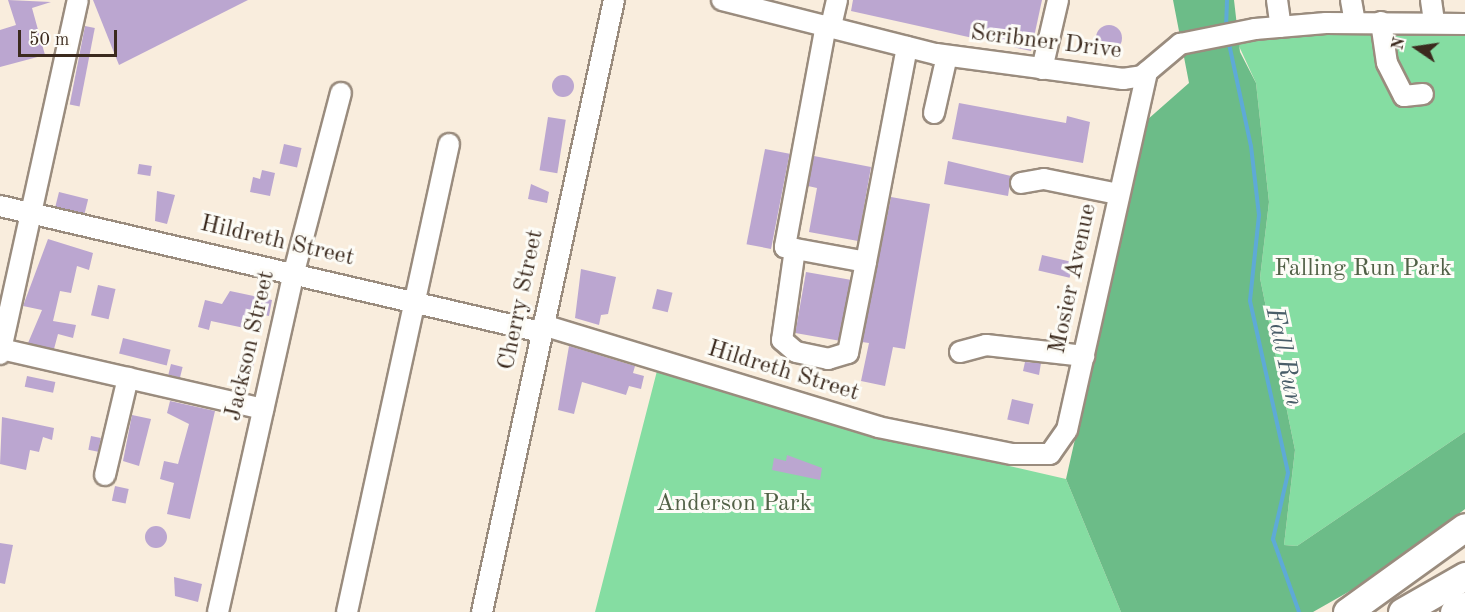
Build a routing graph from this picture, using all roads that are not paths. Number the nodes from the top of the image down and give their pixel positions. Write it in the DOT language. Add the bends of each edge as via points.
graph roads {
  1 [pos="78,0"];
  2 [pos="614,0"];
  3 [pos="722,0"];
  4 [pos="837,0"];
  5 [pos="1058,0"];
  6 [pos="1277,0"];
  7 [pos="1351,0"];
  8 [pos="1431,0"];
  9 [pos="1355,22"];
  10 [pos="1381,22"];
  11 [pos="1434,22"];
  12 [pos="1465,24"];
  13 [pos="828,26"];
  14 [pos="1281,27"];
  15 [pos="907,47"];
  16 [pos="947,56"];
  17 [pos="1042,69"];
  18 [pos="1147,72"];
  19 [pos="341,93"];
  20 [pos="1423,94"];
  21 [pos="934,113"];
  22 [pos="449,144"];
  23 [pos="1021,183"];
  24 [pos="1118,194"];
  25 [pos="0,206"];
  26 [pos="32,212"];
  27 [pos="795,249"];
  28 [pos="866,262"];
  29 [pos="294,272"];
  30 [pos="412,301"];
  31 [pos="542,329"];
  32 [pos="1,352"];
  33 [pos="960,352"];
  34 [pos="1084,356"];
  35 [pos="128,378"];
  36 [pos="263,409"];
  37 [pos="1012,454"];
  38 [pos="105,475"];
  39 [pos="1465,527"];
  40 [pos="1465,576"];
  41 [pos="1465,597"];
  42 [pos="1465,606"];
  43 [pos="219,612"];
  44 [pos="347,612"];
  45 [pos="482,612"];
  46 [pos="1347,612"];
  47 [pos="1402,612"];
  48 [pos="1435,612"];
  49 [pos="1454,612"];
  1 -- 26 [label="street"];
  2 -- 31 [label="street, Cherry Street"];
  3 -- 13 [label="street, Scribner Drive"];
  4 -- 13 [label="street"];
  5 -- 17 [label="street"];
  6 -- 14 [label="street"];
  7 -- 9 [label="street"];
  8 -- 11 [label="street"];
  9 -- 10 [label="street, Scribner Drive"];
  9 -- 14 [label="street, Scribner Drive"];
  10 -- 11 [label="street, Scribner Drive"];
  10 -- 20 [label="street" via="1388,63 1404,96"];
  11 -- 12 [label="street, Scribner Drive"];
  13 -- 15 [label="street, Scribner Drive"];
  13 -- 27 [label="street" via="785,247"];
  14 -- 18 [label="street, Scribner Drive" via="1180,44"];
  15 -- 16 [label="street, Scribner Drive"];
  15 -- 28 [label="street"];
  16 -- 17 [label="street, Scribner Drive"];
  16 -- 21 [label="street"];
  17 -- 18 [label="street, Scribner Drive" via="1123,79"];
  18 -- 24 [label="street, Mosier Avenue"];
  19 -- 29 [label="street, Jackson Street"];
  22 -- 30 [label="street"];
  23 -- 24 [label="street" via="1044,179"];
  24 -- 34 [label="street, Mosier Avenue"];
  25 -- 26 [label="street, Hildreth Street"];
  26 -- 29 [label="street, Hildreth Street"];
  26 -- 32 [label="street"];
  27 -- 28 [label="street"];
  27 -- 28 [label="street" via="782,340 796,352 828,359 848,353"];
  29 -- 30 [label="street, Hildreth Street"];
  29 -- 36 [label="street, Jackson Street"];
  30 -- 31 [label="street, Hildreth Street"];
  30 -- 44 [label="street"];
  31 -- 37 [label="street, Hildreth Street" via="878,427"];
  31 -- 45 [label="street, Cherry Street"];
  32 -- 35 [label="street"];
  33 -- 34 [label="street" via="986,345"];
  34 -- 37 [label="street, Mosier Avenue" via="1058,446 1044,456"];
  35 -- 36 [label="street"];
  35 -- 38 [label="street"];
  36 -- 43 [label="street, Jackson Street"];
  39 -- 46 [label="highway"];
  40 -- 47 [label="highway"];
  41 -- 48 [label="highway"];
  42 -- 49 [label="highway"];
}
